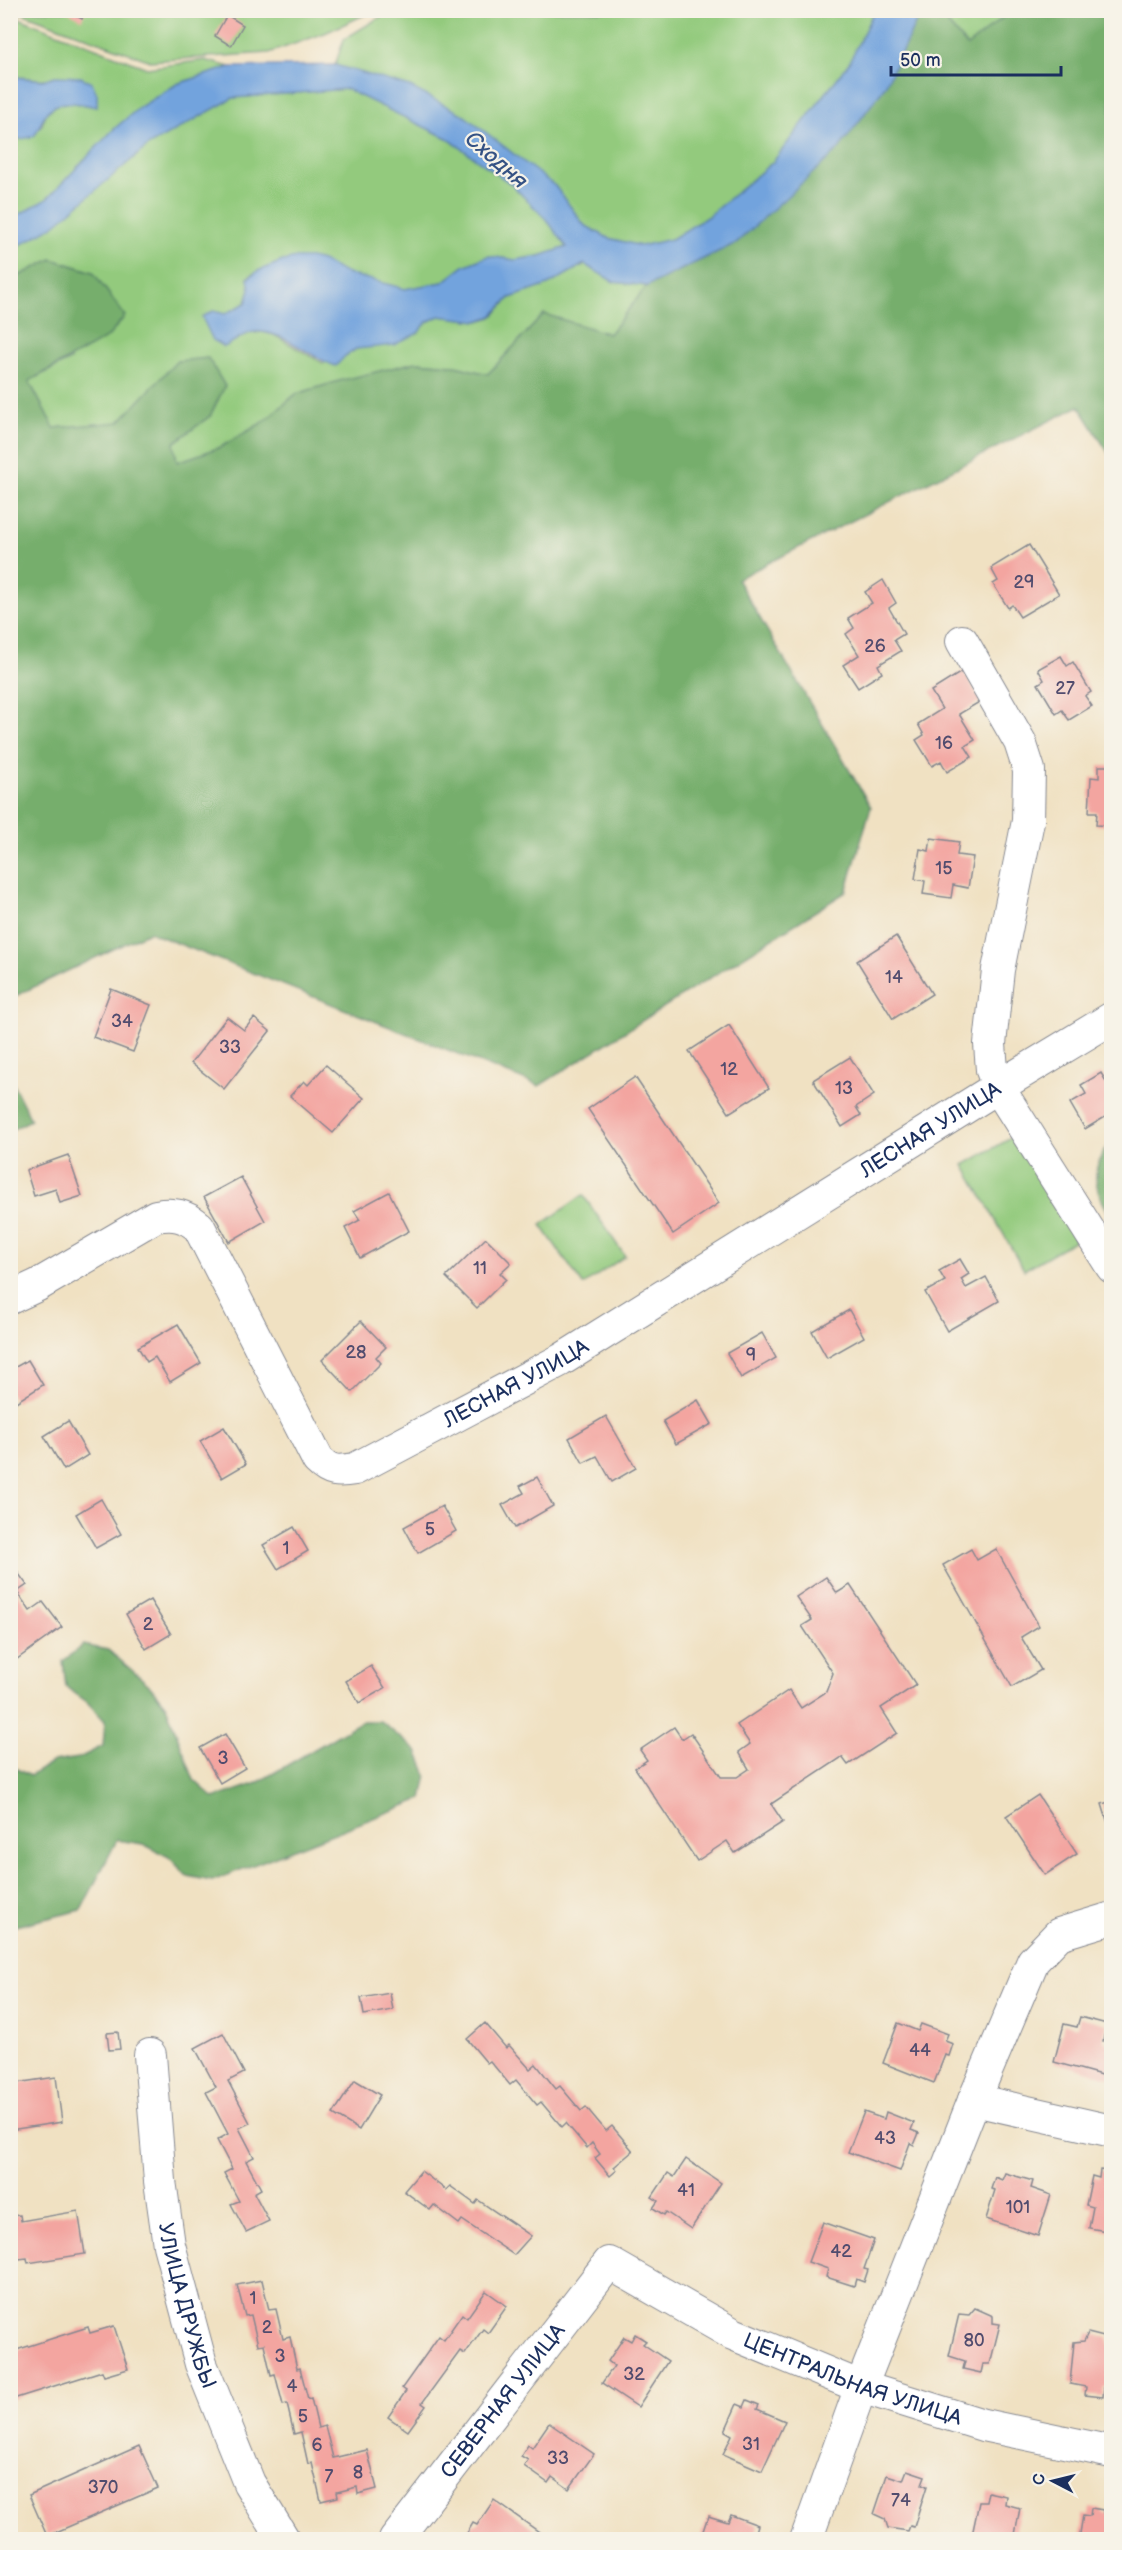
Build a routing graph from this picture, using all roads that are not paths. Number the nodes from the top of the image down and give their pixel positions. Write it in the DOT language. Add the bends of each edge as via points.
graph roads {
  1 [pos="962,641"];
  2 [pos="1112,1018"];
  3 [pos="998,1087"];
  4 [pos="1112,1267"];
  5 [pos="10,1298"];
  6 [pos="1112,1918"];
  7 [pos="150,2055"];
  8 [pos="974,2100"];
  9 [pos="1112,2131"];
  10 [pos="609,2263"];
  11 [pos="861,2387"];
  12 [pos="1112,2452"];
  13 [pos="284,2540"];
  14 [pos="395,2540"];
  15 [pos="806,2540"];
  1 -- 3 [label="street" via="1020,742 1029,770 1028,821 998,970 990,1044"];
  2 -- 3 [label="street, ЛЕСНАЯ УЛИЦА"];
  3 -- 4 [label="street"];
  3 -- 5 [label="street, ЛЕСНАЯ УЛИЦА" via="561,1360 355,1469 341,1472 328,1470 318,1460 199,1227 190,1219 168,1214 156,1216"];
  6 -- 8 [label="street" via="1059,1934 1033,1961"];
  7 -- 13 [label="street, УЛИЦА ДРУЖБЫ" via="160,2181 170,2245 198,2353 249,2482"];
  8 -- 9 [label="street"];
  8 -- 11 [label="street"];
  10 -- 11 [label="street, ЦЕНТРАЛЬНАЯ УЛИЦА" via="734,2334"];
  10 -- 14 [label="street, СЕВЕРНАЯ УЛИЦА"];
  11 -- 12 [label="street, ЦЕНТРАЛЬНАЯ УЛИЦА" via="983,2425"];
  11 -- 15 [label="street"];
}
